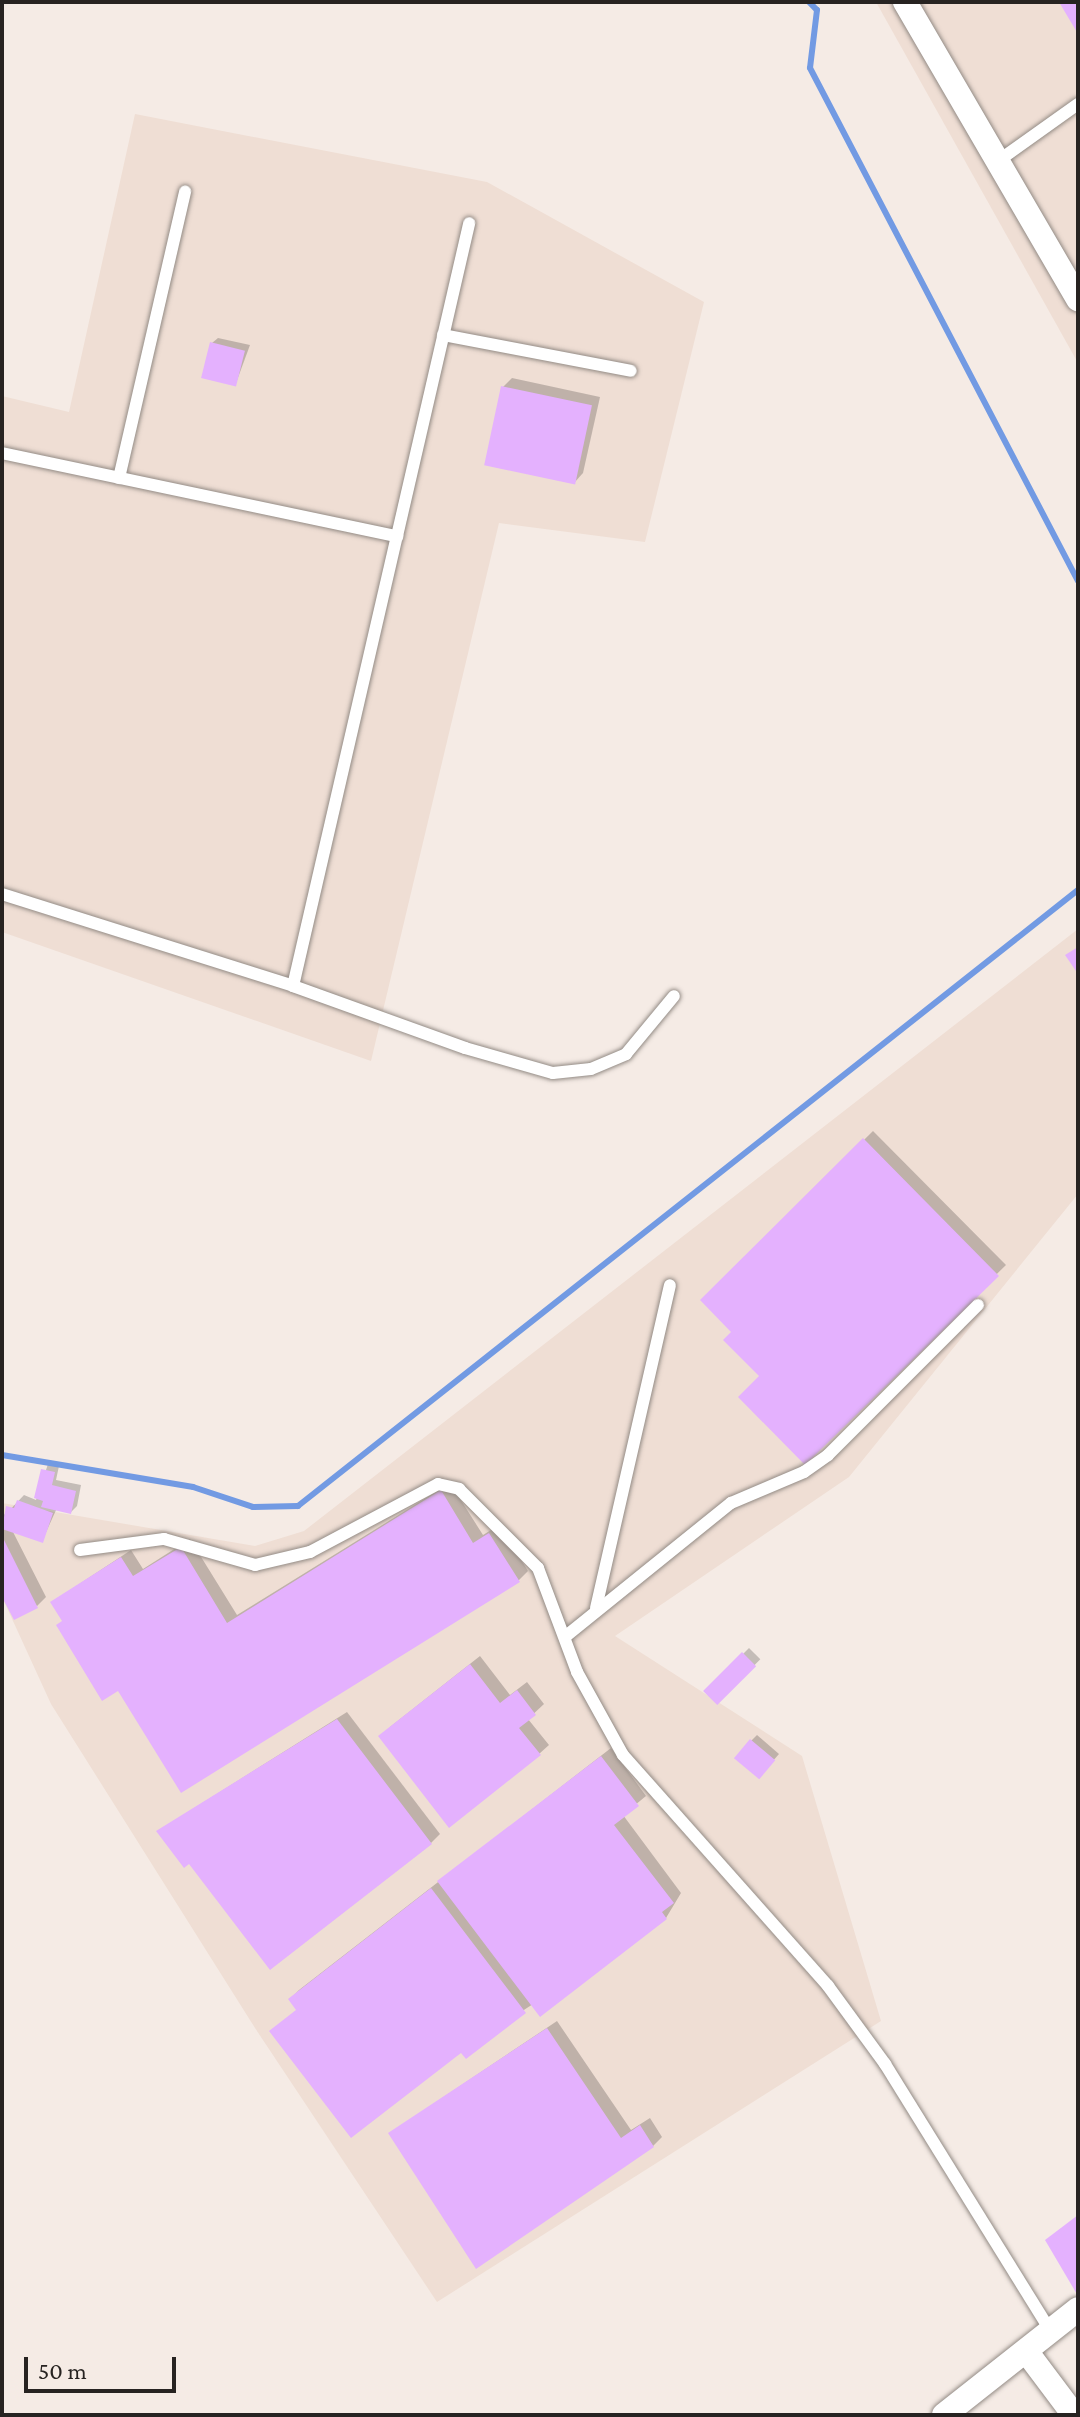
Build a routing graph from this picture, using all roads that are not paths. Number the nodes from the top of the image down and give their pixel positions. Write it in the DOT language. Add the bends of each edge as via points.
graph roads {
  1 [pos="905,2"];
  2 [pos="1078,104"];
  3 [pos="998,161"];
  4 [pos="185,192"];
  5 [pos="469,223"];
  6 [pos="1078,299"];
  7 [pos="443,335"];
  8 [pos="631,371"];
  9 [pos="2,453"];
  10 [pos="119,478"];
  11 [pos="397,536"];
  12 [pos="2,894"];
  13 [pos="293,986"];
  14 [pos="674,996"];
  15 [pos="670,1285"];
  16 [pos="978,1305"];
  17 [pos="80,1550"];
  18 [pos="596,1608"];
  19 [pos="566,1636"];
  20 [pos="1078,2309"];
  21 [pos="1050,2330"];
  22 [pos="1026,2351"];
  23 [pos="1067,2407"];
  24 [pos="944,2415"];
  1 -- 3 [label="street"];
  2 -- 3 [label="lane"];
  3 -- 6 [label="street"];
  4 -- 10 [label="lane"];
  5 -- 7 [label="lane"];
  7 -- 8 [label="lane"];
  7 -- 11 [label="lane"];
  9 -- 10 [label="lane"];
  10 -- 11 [label="lane"];
  11 -- 13 [label="lane"];
  12 -- 13 [label="lane"];
  13 -- 14 [label="lane" via="465,1048 553,1073 591,1069 626,1054"];
  15 -- 18 [label="lane"];
  16 -- 18 [label="lane" via="828,1455 804,1472 731,1503"];
  17 -- 19 [label="lane" via="164,1539 255,1565 310,1552 438,1484 459,1489 538,1568"];
  18 -- 19 [label="lane"];
  19 -- 21 [label="lane" via="577,1672 623,1755 828,1986 869,2042"];
  20 -- 21 [label="street"];
  21 -- 22 [label="street"];
  22 -- 23 [label="street"];
  22 -- 24 [label="street"];
}
